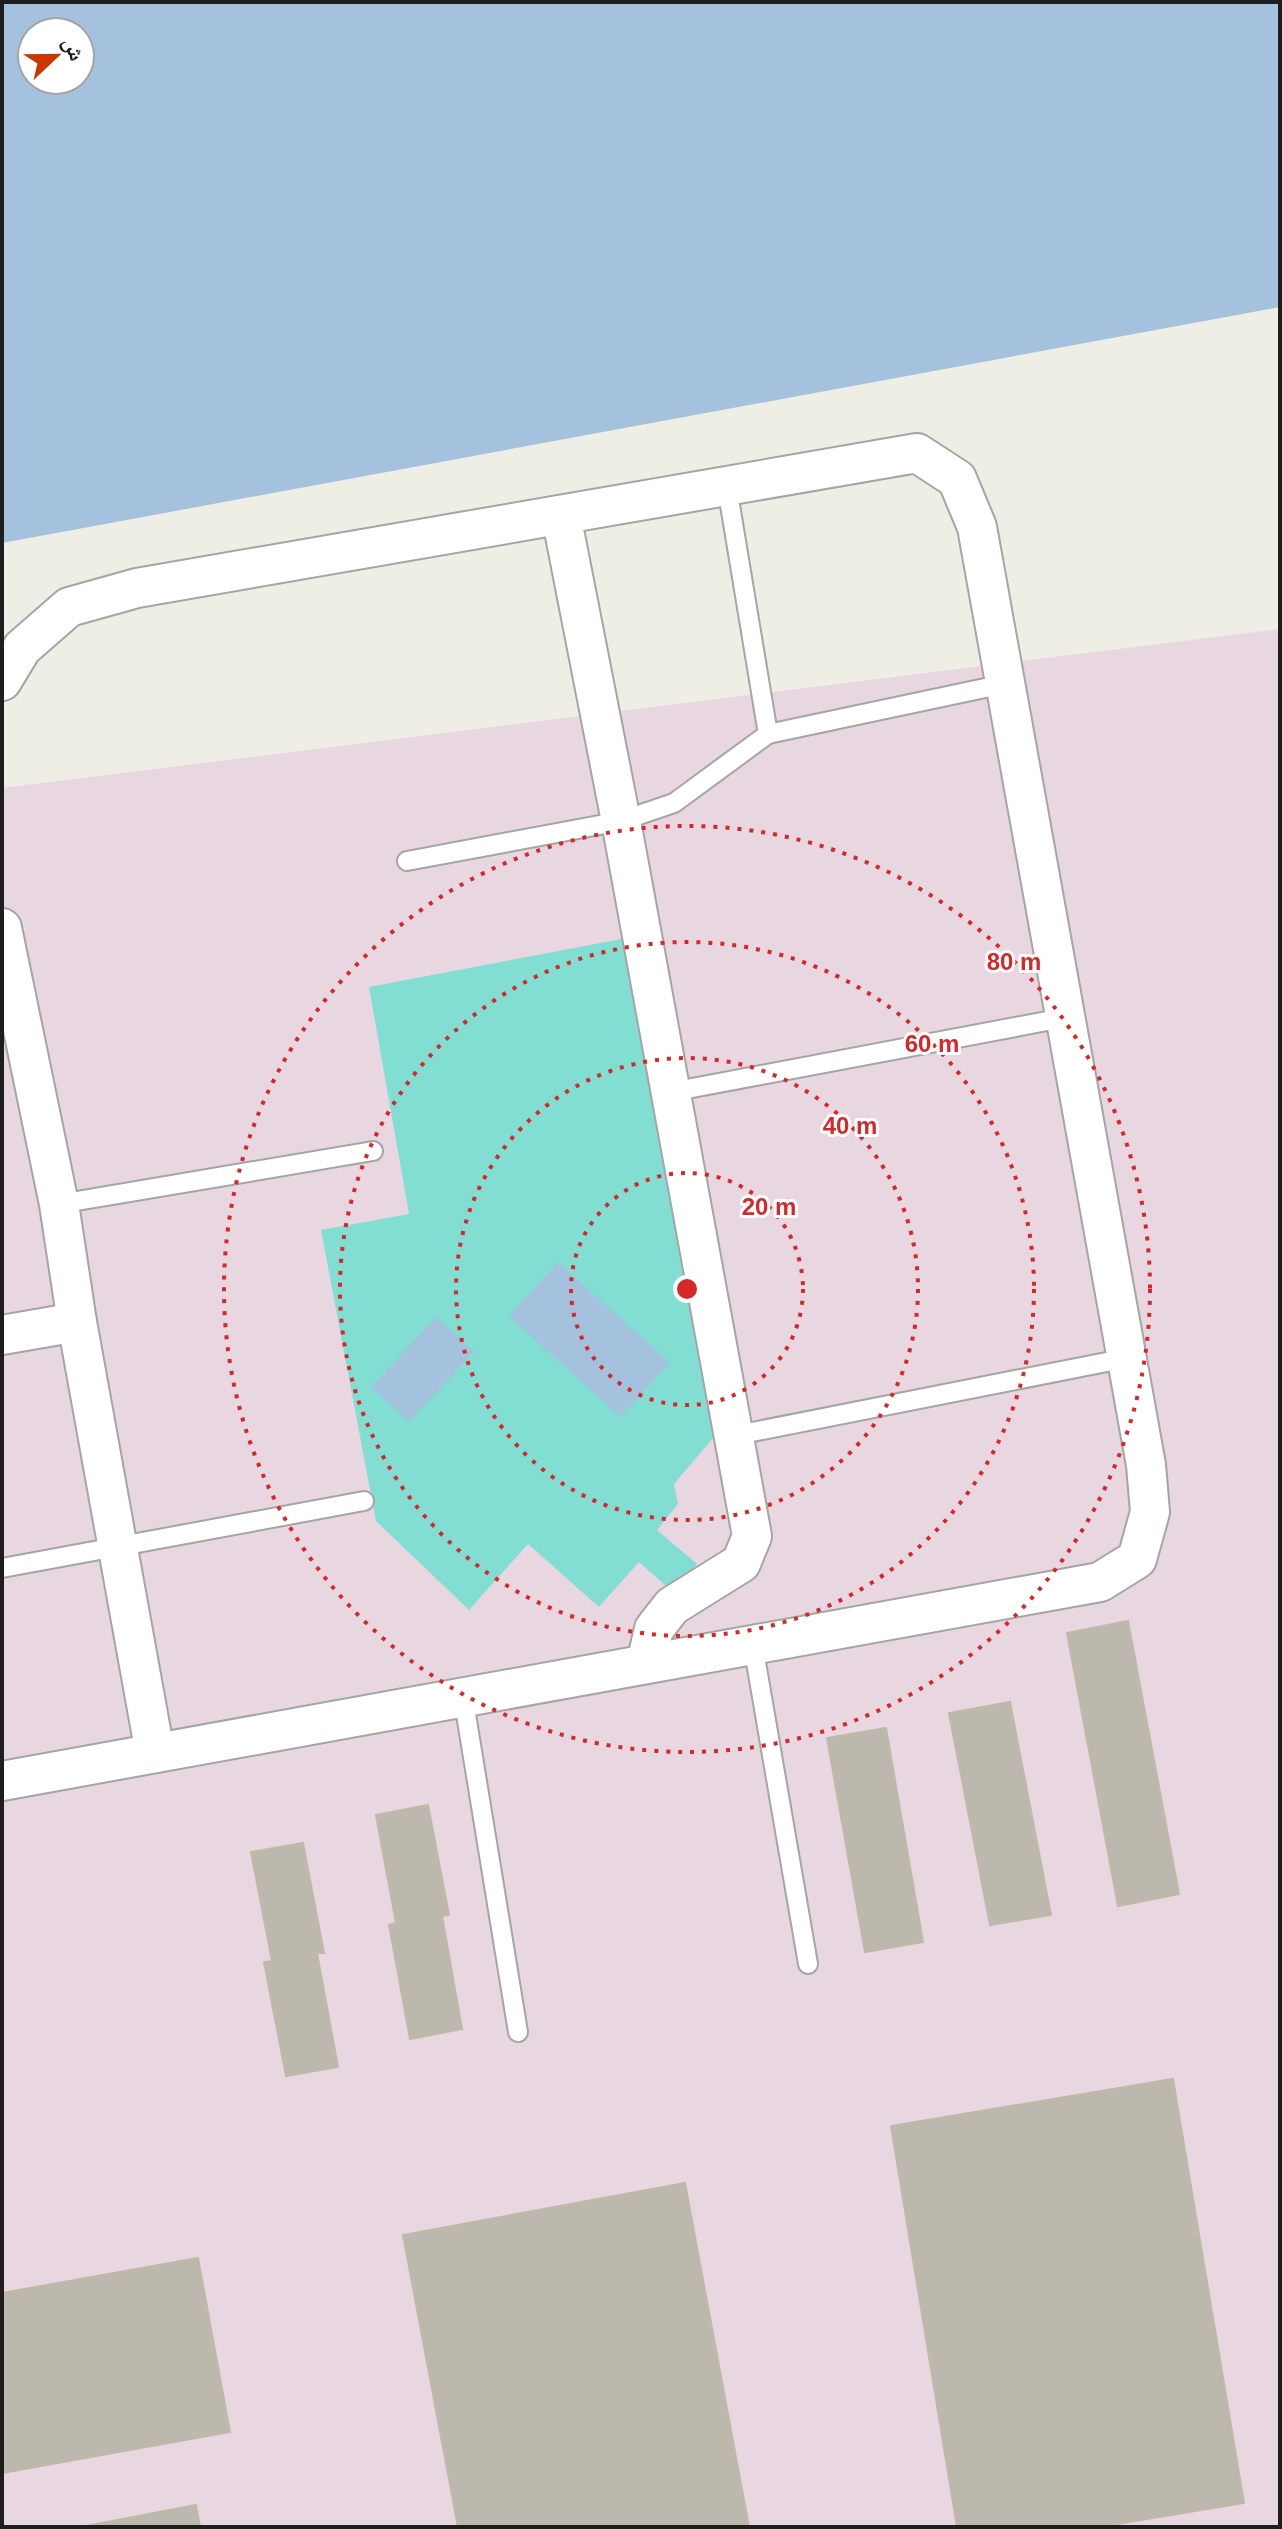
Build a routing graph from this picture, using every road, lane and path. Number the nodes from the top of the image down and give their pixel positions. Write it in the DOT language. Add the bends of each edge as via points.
graph roads {
  1 [pos="727,487"];
  2 [pos="561,515"];
  3 [pos="2,681"];
  4 [pos="1004,684"];
  5 [pos="768,734"];
  6 [pos="621,821"];
  7 [pos="407,861"];
  8 [pos="2,928"];
  9 [pos="1063,1018"];
  10 [pos="671,1092"];
  11 [pos="373,1151"];
  12 [pos="59,1204"];
  13 [pos="77,1322"];
  14 [pos="2,1335"];
  15 [pos="1127,1358"];
  16 [pos="732,1436"];
  17 [pos="364,1501"];
  18 [pos="117,1547"];
  19 [pos="2,1568"];
  20 [pos="753,1645"];
  21 [pos="646,1664"];
  22 [pos="463,1696"];
  23 [pos="155,1753"];
  24 [pos="2,1781"];
  25 [pos="808,1964"];
  26 [pos="518,2032"];
  1 -- 2 [label="street"];
  1 -- 4 [label="street" via="917,453 957,479 977,527"];
  1 -- 5 [label="lane"];
  2 -- 3 [label="street" via="137,588 69,607 22,648"];
  2 -- 6 [label="street"];
  4 -- 5 [label="lane"];
  4 -- 9 [label="street"];
  5 -- 6 [label="lane" via="674,803"];
  6 -- 7 [label="lane"];
  6 -- 10 [label="street"];
  8 -- 12 [label="street"];
  9 -- 10 [label="lane"];
  9 -- 15 [label="street"];
  10 -- 16 [label="street"];
  11 -- 12 [label="lane"];
  12 -- 13 [label="street"];
  13 -- 14 [label="street"];
  13 -- 18 [label="street"];
  15 -- 16 [label="lane"];
  15 -- 20 [label="street" via="1150,1512 1137,1559 1100,1582"];
  16 -- 21 [label="street" via="752,1536 741,1563 672,1606 654,1629"];
  17 -- 18 [label="lane"];
  18 -- 19 [label="lane"];
  18 -- 23 [label="street"];
  20 -- 21 [label="street"];
  20 -- 25 [label="lane"];
  21 -- 22 [label="street"];
  22 -- 23 [label="street"];
  22 -- 26 [label="lane"];
  23 -- 24 [label="street"];
}
